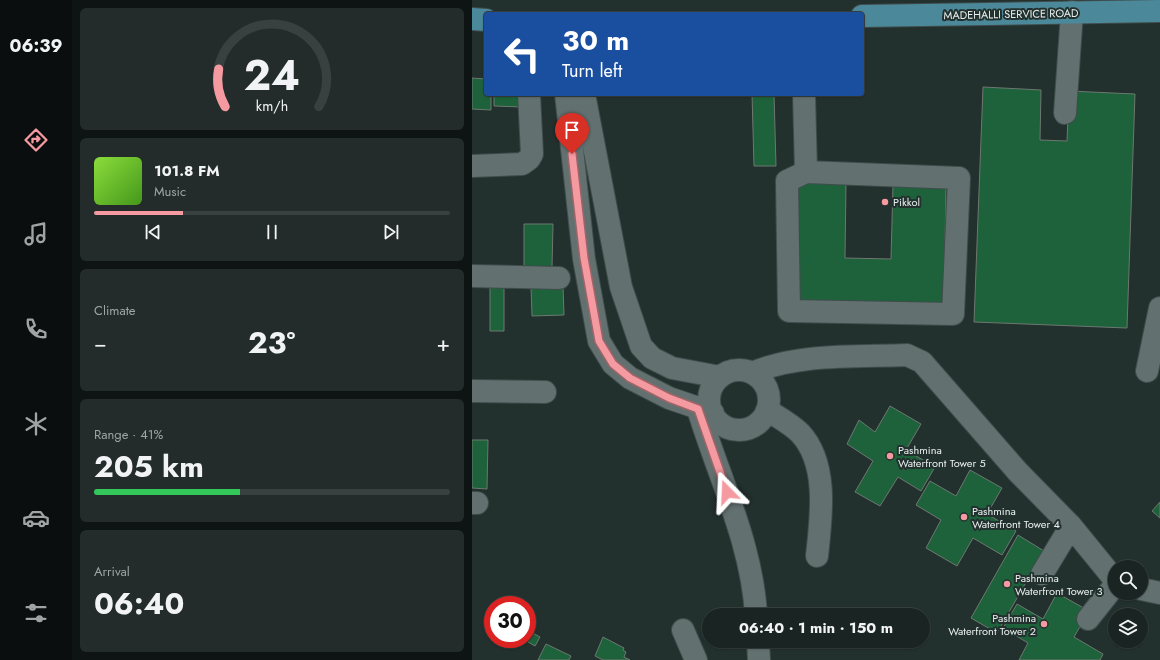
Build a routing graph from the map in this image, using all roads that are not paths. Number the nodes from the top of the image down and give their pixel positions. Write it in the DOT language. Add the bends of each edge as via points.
graph roads {
  1 [pos="1160,11"];
  2 [pos="1072,12"];
  3 [pos="864,16"];
  4 [pos="472,20"];
  5 [pos="484,20"];
  6 [pos="529,96"];
  7 [pos="566,96"];
  8 [pos="584,96"];
  9 [pos="804,96"];
  10 [pos="1065,113"];
  11 [pos="479,166"];
  12 [pos="806,172"];
  13 [pos="472,276"];
  14 [pos="559,278"];
  15 [pos="1160,308"];
  16 [pos="1147,371"];
  17 [pos="752,373"];
  18 [pos="720,377"];
  19 [pos="472,391"];
  20 [pos="545,392"];
  21 [pos="767,410"];
  22 [pos="705,411"];
  23 [pos="1071,526"];
  24 [pos="817,556"];
  25 [pos="1108,571"];
  26 [pos="1042,574"];
  27 [pos="1148,590"];
  28 [pos="1160,593"];
  29 [pos="1108,594"];
  30 [pos="756,608"];
  31 [pos="1088,619"];
  32 [pos="683,630"];
  33 [pos="758,648"];
  34 [pos="696,660"];
  35 [pos="759,660"];
  1 -- 2 [label="main road, MADEHALLI SERVICE ROAD"];
  2 -- 3 [label="main road, MADEHALLI SERVICE ROAD"];
  2 -- 10 [label="street"];
  4 -- 5 [label="main road"];
  6 -- 11 [label="street" via="532,154 529,159 522,164"];
  7 -- 22 [label="street" via="584,258 599,341 613,364 630,378 669,398"];
  8 -- 18 [label="street" via="621,287 641,346 652,358 672,368"];
  9 -- 12 [label="street"];
  12 -- 12 [label="street" via="787,181 789,311 953,314 959,178"];
  13 -- 14 [label="street"];
  15 -- 16 [label="street"];
  17 -- 18 [label="street" via="737,370"];
  17 -- 21 [label="street" via="763,382 768,391"];
  17 -- 23 [label="street" via="794,360 907,355 914,358 922,362 1018,472"];
  18 -- 22 [label="street" via="713,385 710,404"];
  19 -- 20 [label="street"];
  21 -- 22 [label="street" via="762,419 746,429 726,426"];
  21 -- 24 [label="street" via="800,434 813,454 821,491 822,512"];
  22 -- 30 [label="street" via="707,440 737,519 754,587"];
  23 -- 25 [label="street"];
  23 -- 26 [label="street"];
  27 -- 28 [label="street"];
  29 -- 31 [label="street"];
  32 -- 34 [label="street"];
  33 -- 35 [label="street"];
}
